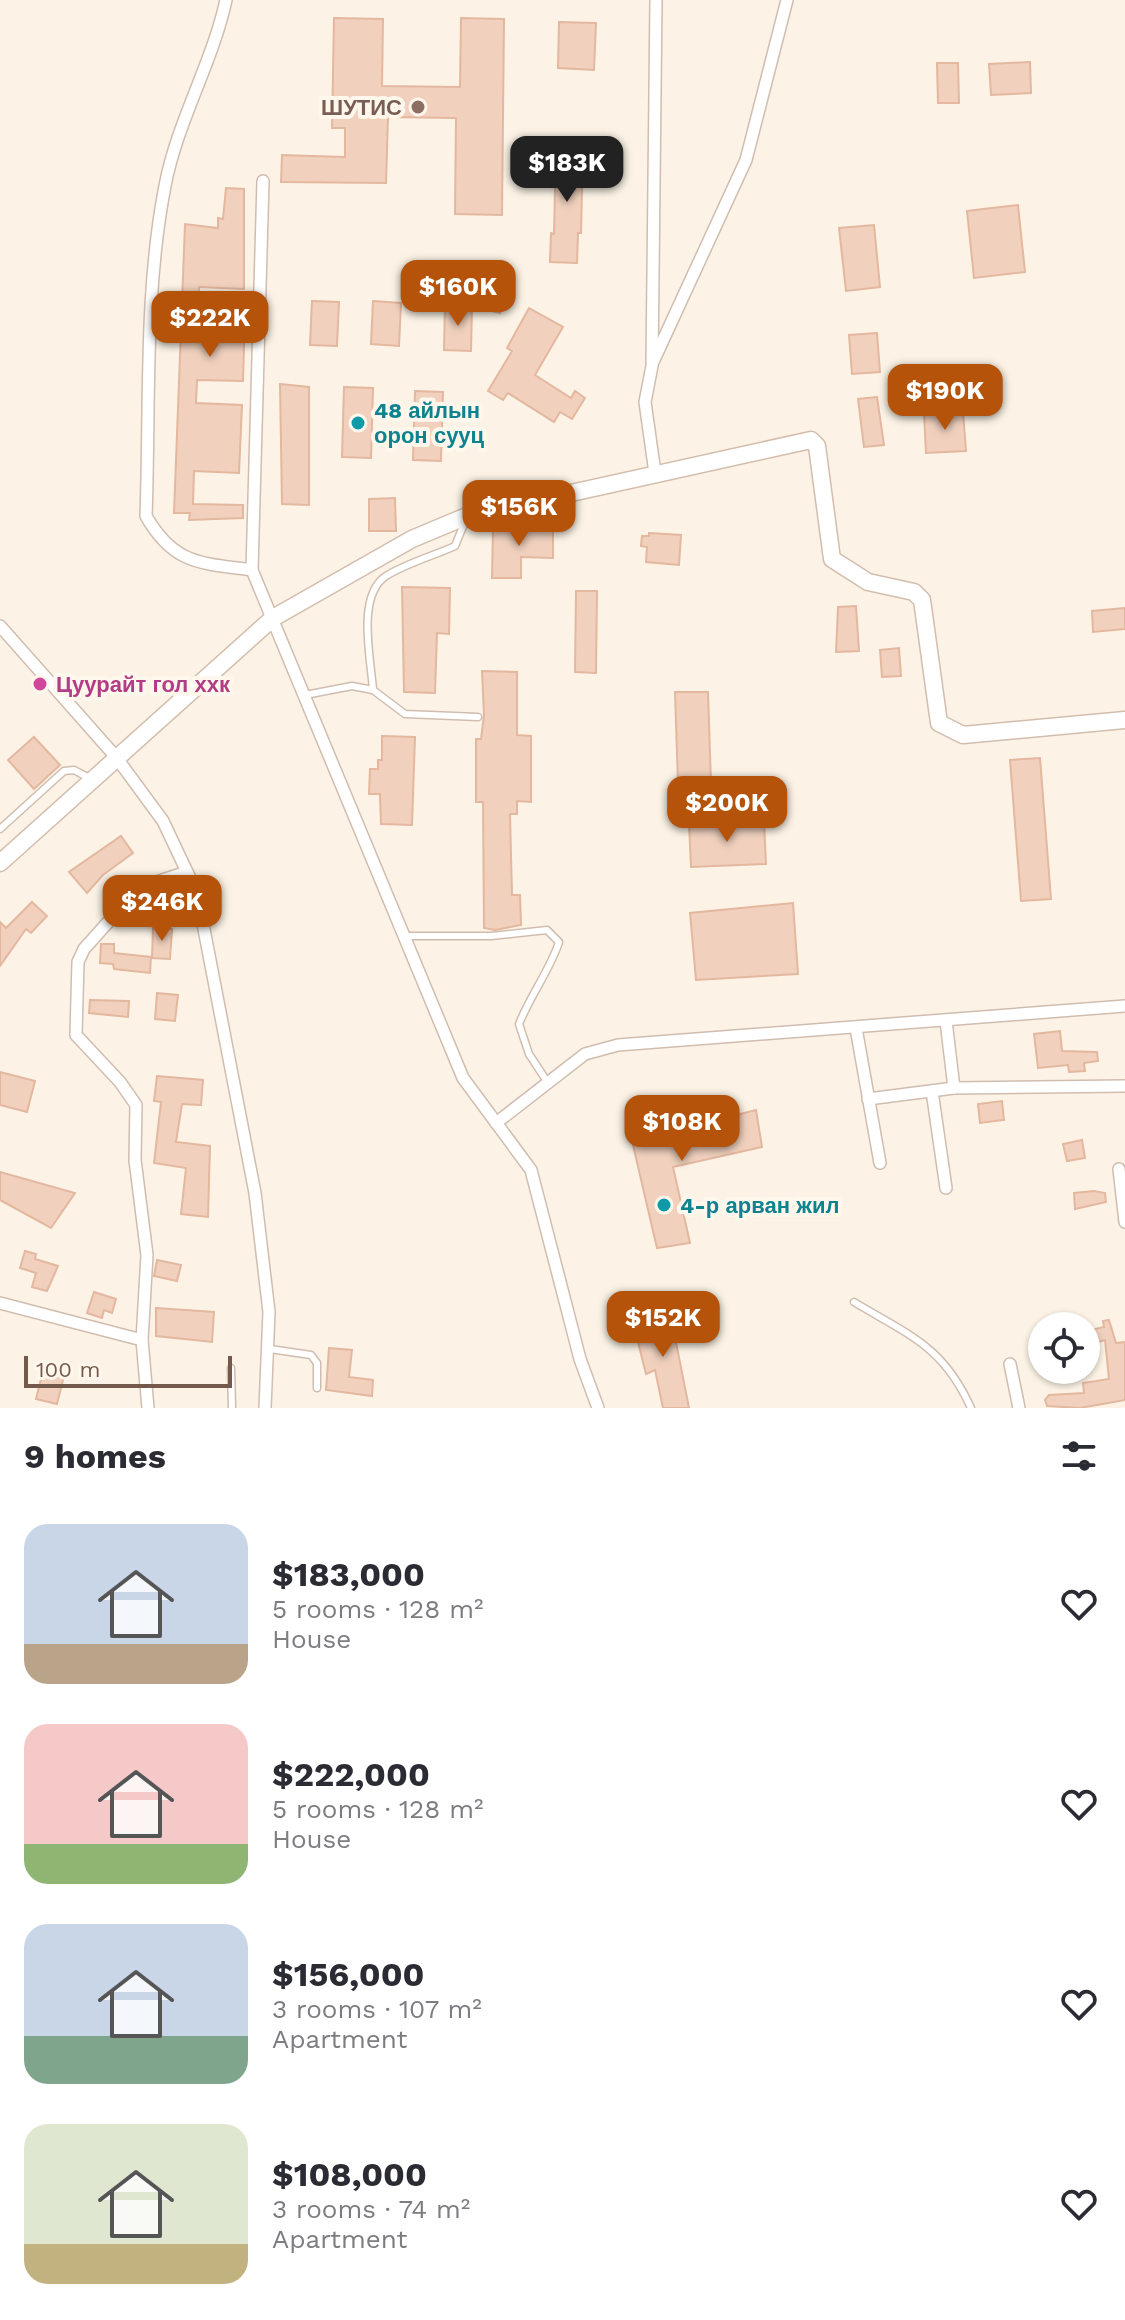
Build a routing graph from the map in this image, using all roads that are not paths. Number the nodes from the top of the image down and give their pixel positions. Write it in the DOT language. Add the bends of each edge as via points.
graph roads {
  1 [pos="226,0"];
  2 [pos="656,0"];
  3 [pos="787,0"];
  4 [pos="263,181"];
  5 [pos="652,366"];
  6 [pos="655,473"];
  7 [pos="467,516"];
  8 [pos="252,570"];
  9 [pos="273,618"];
  10 [pos="0,626"];
  11 [pos="373,690"];
  12 [pos="305,695"];
  13 [pos="478,717"];
  14 [pos="1125,720"];
  15 [pos="116,757"];
  16 [pos="91,779"];
  17 [pos="0,829"];
  18 [pos="0,863"];
  19 [pos="187,872"];
  20 [pos="405,936"];
  21 [pos="1125,1006"];
  22 [pos="946,1021"];
  23 [pos="856,1028"];
  24 [pos="548,1083"];
  25 [pos="1125,1086"];
  26 [pos="954,1088"];
  27 [pos="932,1091"];
  28 [pos="868,1099"];
  29 [pos="496,1123"];
  30 [pos="880,1163"];
  31 [pos="1119,1169"];
  32 [pos="946,1188"];
  33 [pos="1125,1222"];
  34 [pos="854,1302"];
  35 [pos="0,1303"];
  36 [pos="142,1340"];
  37 [pos="270,1349"];
  38 [pos="1010,1364"];
  39 [pos="231,1368"];
  40 [pos="317,1388"];
  41 [pos="148,1408"];
  42 [pos="232,1408"];
  43 [pos="265,1408"];
  44 [pos="598,1408"];
  45 [pos="971,1408"];
  46 [pos="1019,1408"];
  1 -- 8 [label="street" via="212,56 165,184 154,267 146,516 159,540 176,555"];
  2 -- 5 [label="street"];
  3 -- 5 [label="street" via="746,160"];
  4 -- 8 [label="street"];
  5 -- 6 [label="street" via="645,402"];
  6 -- 7 [label="street"];
  6 -- 14 [label="street" via="814,441 832,559 868,582 914,592 922,600 939,723 945,729 963,735"];
  7 -- 9 [label="street" via="412,539"];
  7 -- 11 [label="lane" via="455,546 385,577 373,590"];
  8 -- 9 [label="street"];
  9 -- 12 [label="street"];
  9 -- 15 [label="street"];
  10 -- 15 [label="street"];
  11 -- 12 [label="lane" via="352,686"];
  11 -- 13 [label="lane" via="405,714"];
  12 -- 20 [label="street"];
  15 -- 16 [label="street"];
  15 -- 19 [label="street" via="163,821"];
  16 -- 17 [label="lane" via="64,771"];
  16 -- 18 [label="street"];
  19 -- 36 [label="street" via="150,884 126,902 78,962 76,1035 136,1105 135,1160 147,1255"];
  19 -- 37 [label="street" via="197,893 255,1193"];
  20 -- 24 [label="lane" via="554,933 559,942 554,961 542,974 519,1024 529,1054"];
  20 -- 29 [label="street" via="463,1078"];
  21 -- 22 [label="street"];
  22 -- 23 [label="street"];
  22 -- 26 [label="street"];
  23 -- 24 [label="street" via="618,1045 585,1054"];
  23 -- 28 [label="street"];
  24 -- 29 [label="street"];
  25 -- 26 [label="street"];
  26 -- 27 [label="street"];
  27 -- 28 [label="street"];
  27 -- 32 [label="street"];
  28 -- 30 [label="street"];
  29 -- 44 [label="street" via="531,1170 580,1359"];
  31 -- 33 [label="street"];
  34 -- 45 [label="lane" via="935,1351 960,1383"];
  35 -- 36 [label="street"];
  36 -- 41 [label="street"];
  37 -- 40 [label="lane" via="311,1355 317,1363"];
  37 -- 43 [label="street"];
  38 -- 46 [label="street"];
  39 -- 42 [label="lane"];
}
